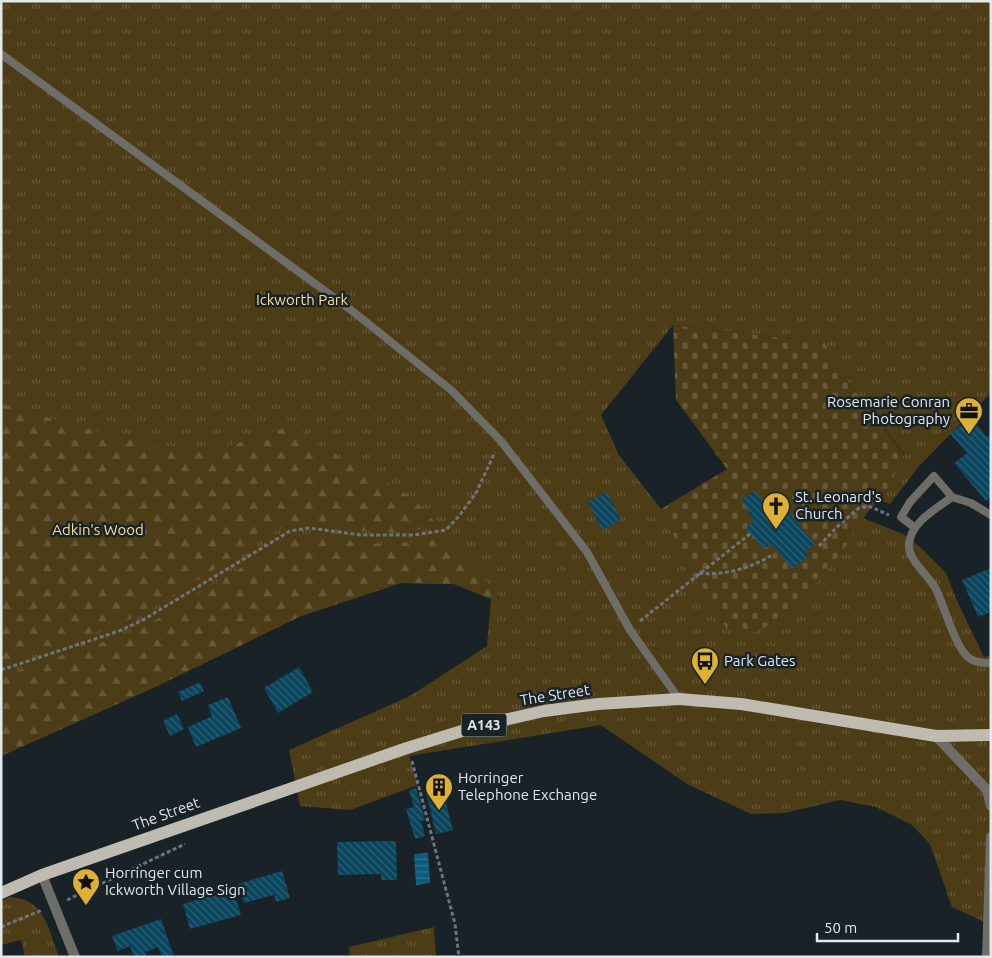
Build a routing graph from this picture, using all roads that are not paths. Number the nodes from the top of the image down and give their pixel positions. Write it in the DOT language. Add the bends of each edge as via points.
graph roads {
  1 [pos="1,54"];
  2 [pos="952,497"];
  3 [pos="991,515"];
  4 [pos="914,527"];
  5 [pos="991,663"];
  6 [pos="679,699"];
  7 [pos="936,736"];
  8 [pos="991,736"];
  9 [pos="989,787"];
  10 [pos="991,806"];
  11 [pos="991,837"];
  12 [pos="990,874"];
  13 [pos="42,875"];
  14 [pos="1,893"];
  15 [pos="989,930"];
  16 [pos="75,957"];
  17 [pos="988,957"];
  1 -- 6 [label="lane" via="351,310 451,390 501,441 587,552 630,630"];
  2 -- 3 [label="lane"];
  2 -- 4 [label="lane"];
  2 -- 4 [label="lane" via="934,476 901,517"];
  4 -- 5 [label="lane" via="908,545 914,560 935,588 958,643 969,658"];
  6 -- 7 [label="main road, The Street / A143" via="740,704"];
  6 -- 13 [label="main road, The Street / A143" via="553,710 478,726"];
  7 -- 8 [label="main road, The Street / A143"];
  7 -- 9 [label="street"];
  9 -- 10 [label="street"];
  11 -- 12 [label="street"];
  12 -- 15 [label="street"];
  13 -- 14 [label="main road, The Street / A143"];
  13 -- 16 [label="street"];
  15 -- 17 [label="street"];
}
